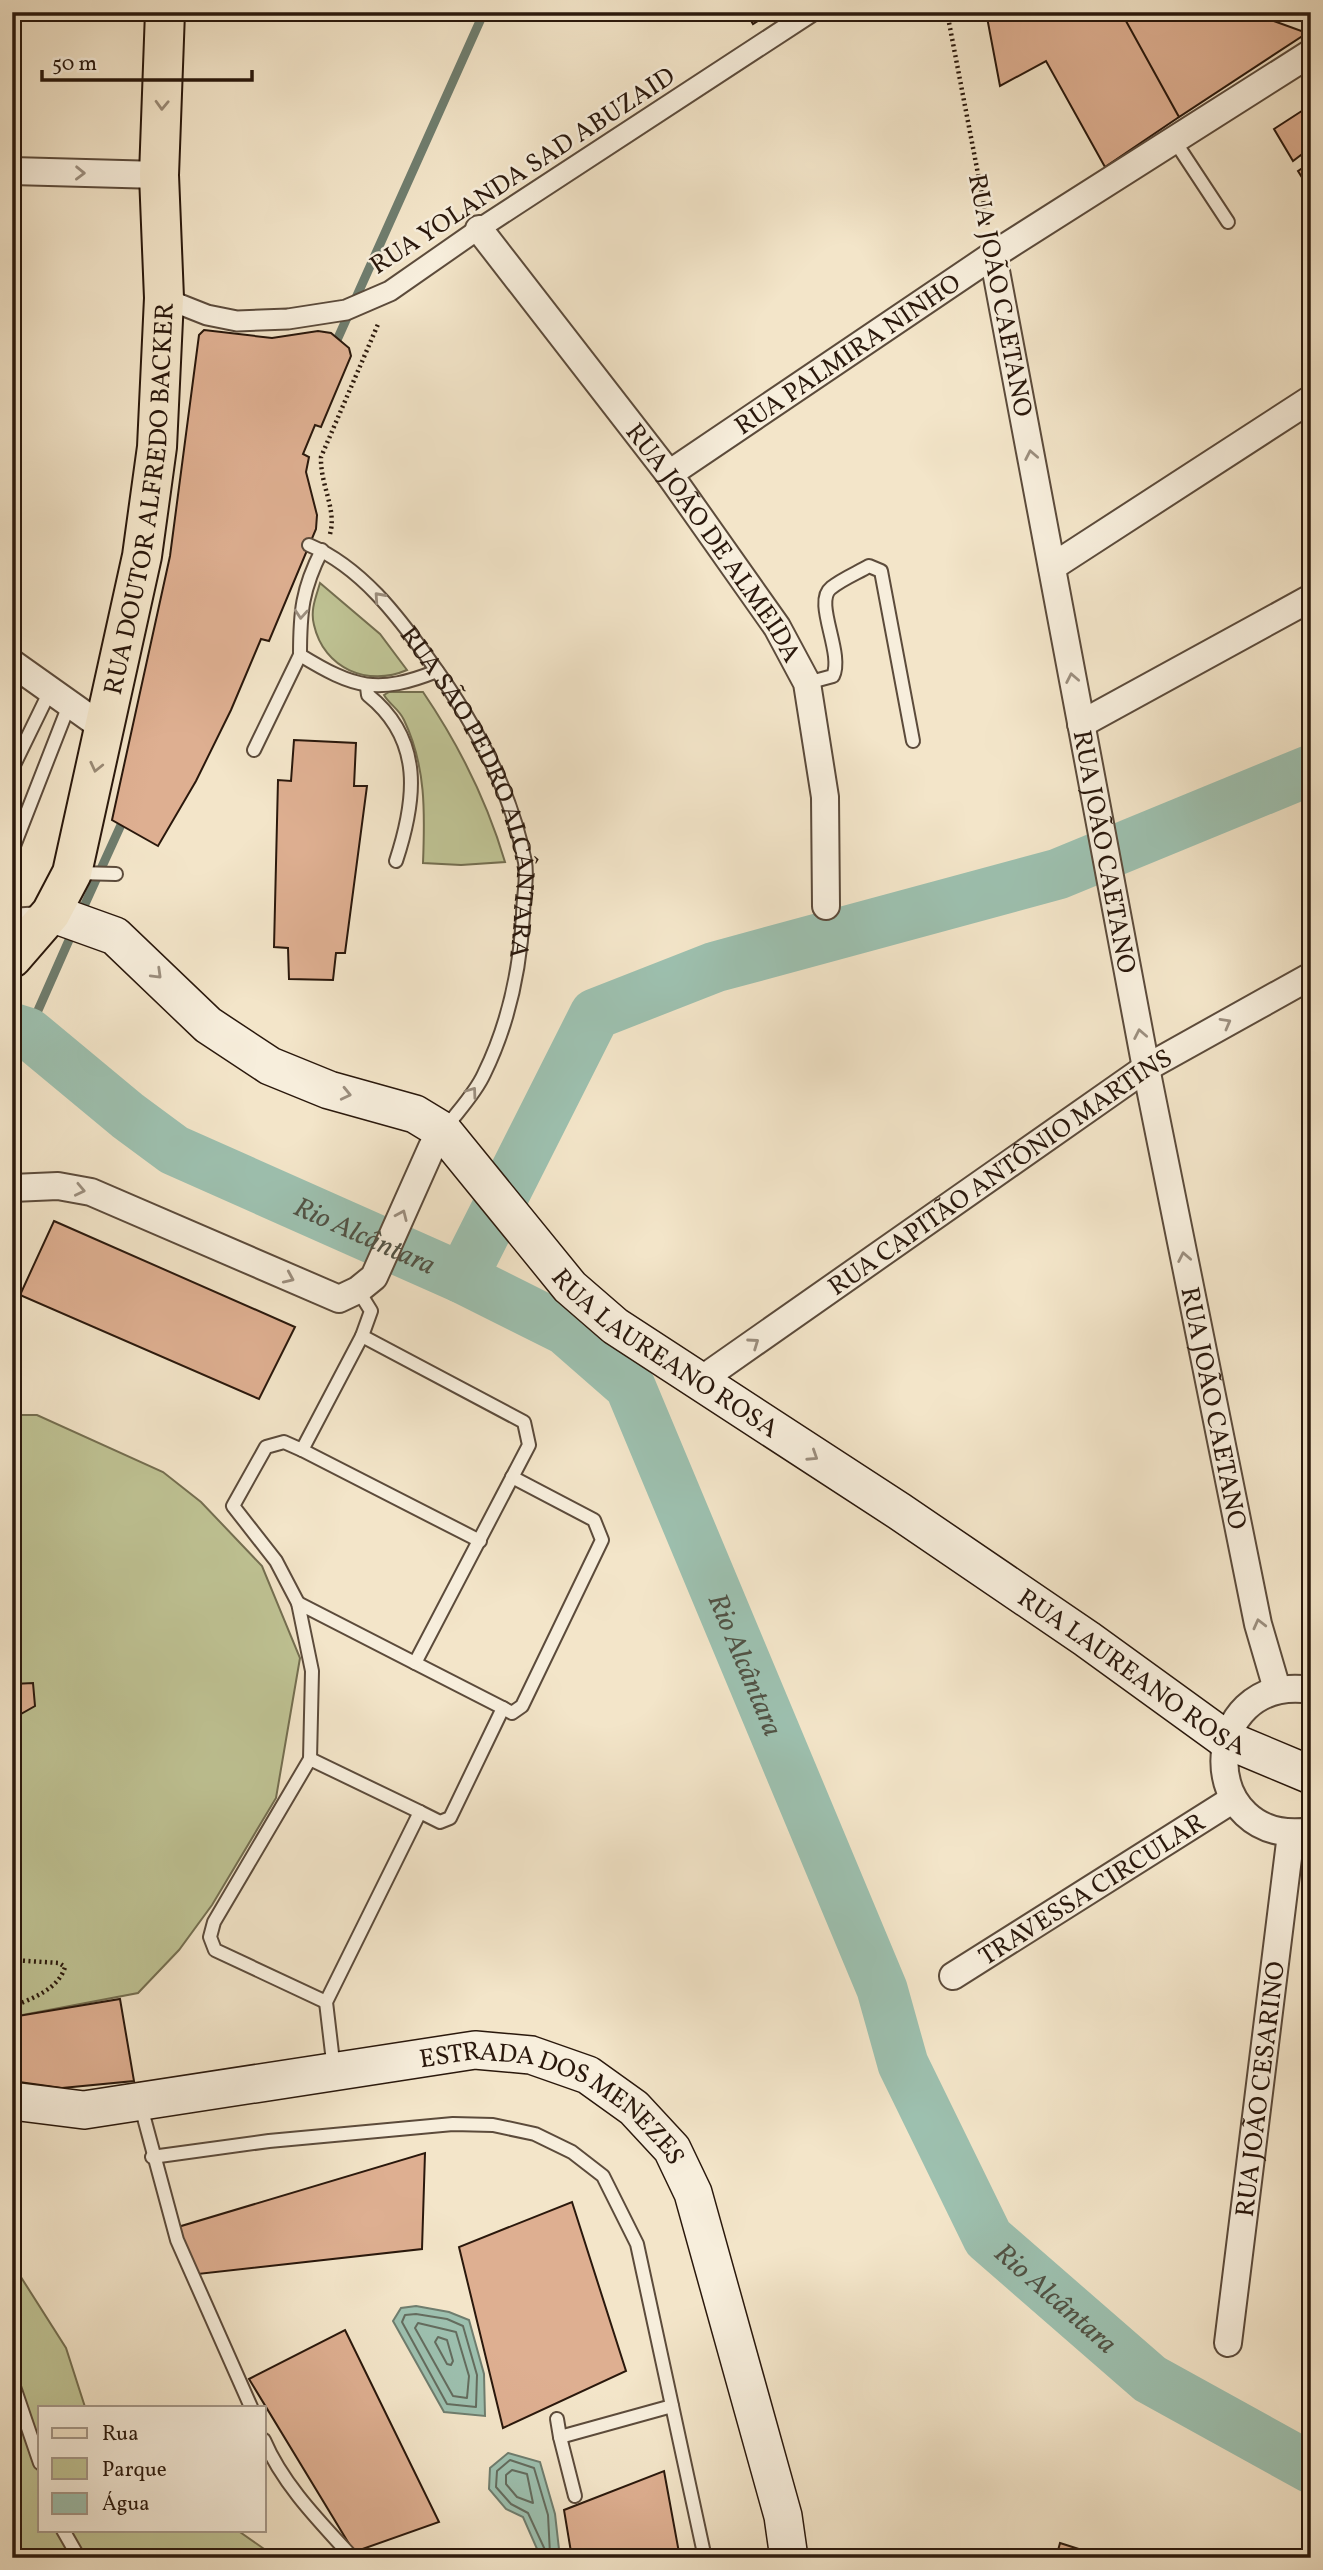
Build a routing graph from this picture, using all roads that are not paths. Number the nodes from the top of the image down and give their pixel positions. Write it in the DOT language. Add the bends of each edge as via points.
graph roads {
  1 [pos="165,12"];
  2 [pos="811,12"];
  3 [pos="1311,53"];
  4 [pos="1174,140"];
  5 [pos="12,171"];
  6 [pos="159,175"];
  7 [pos="1228,222"];
  8 [pos="479,229"];
  9 [pos="993,255"];
  10 [pos="164,298"];
  11 [pos="1311,399"];
  12 [pos="669,474"];
  13 [pos="309,545"];
  14 [pos="322,550"];
  15 [pos="1052,567"];
  16 [pos="1311,598"];
  17 [pos="300,655"];
  18 [pos="12,663"];
  19 [pos="438,671"];
  20 [pos="807,683"];
  21 [pos="367,687"];
  22 [pos="60,698"];
  23 [pos="1081,724"];
  24 [pos="105,729"];
  25 [pos="913,741"];
  26 [pos="254,750"];
  27 [pos="14,761"];
  28 [pos="12,851"];
  29 [pos="396,861"];
  30 [pos="72,873"];
  31 [pos="116,874"];
  32 [pos="827,906"];
  33 [pos="35,929"];
  34 [pos="1311,976"];
  35 [pos="1146,1068"];
  36 [pos="437,1139"];
  37 [pos="12,1188"];
  38 [pos="366,1284"];
  39 [pos="362,1336"];
  40 [pos="698,1382"];
  41 [pos="302,1450"];
  42 [pos="512,1477"];
  43 [pos="480,1541"];
  44 [pos="298,1602"];
  45 [pos="415,1663"];
  46 [pos="1277,1689"];
  47 [pos="1311,1690"];
  48 [pos="503,1708"];
  49 [pos="1225,1739"];
  50 [pos="310,1759"];
  51 [pos="1311,1775"];
  52 [pos="1232,1800"];
  53 [pos="420,1812"];
  54 [pos="1301,1833"];
  55 [pos="953,1976"];
  56 [pos="326,2002"];
  57 [pos="334,2070"];
  58 [pos="12,2101"];
  59 [pos="140,2103"];
  60 [pos="152,2157"];
  61 [pos="1228,2343"];
  62 [pos="12,2381"];
  63 [pos="251,2406"];
  64 [pos="672,2406"];
  65 [pos="557,2419"];
  66 [pos="560,2437"];
  67 [pos="266,2444"];
  68 [pos="38,2457"];
  69 [pos="575,2496"];
  70 [pos="64,2532"];
  71 [pos="79,2558"];
  72 [pos="353,2558"];
  73 [pos="705,2558"];
  74 [pos="789,2558"];
  1 -- 6 [label="main road, RUA DOUTOR ALFREDO BACKER, one-way"];
  2 -- 8 [label="street, RUA YOLANDA SAD ABUZAID"];
  3 -- 4 [label="street, RUA PALMIRA NINHO"];
  4 -- 7 [label="lane"];
  4 -- 9 [label="street, RUA PALMIRA NINHO"];
  5 -- 6 [label="street, one-way"];
  6 -- 10 [label="main road, RUA DOUTOR ALFREDO BACKER"];
  8 -- 10 [label="street, RUA YOLANDA SAD ABUZAID" via="390,291 346,310 237,321"];
  8 -- 12 [label="street, RUA JOÃO DE ALMEIDA"];
  9 -- 12 [label="street, RUA PALMIRA NINHO"];
  15 -- 9 [label="street, RUA JOÃO CAETANO, one-way"];
  10 -- 24 [label="main road, RUA DOUTOR ALFREDO BACKER" via="156,447 144,542"];
  11 -- 15 [label="street"];
  12 -- 20 [label="street, RUA JOÃO DE ALMEIDA" via="777,627"];
  13 -- 14 [label="lane, RUA SÃO PEDRO ALCÂNTARA"];
  14 -- 17 [label="lane, one-way" via="300,608"];
  19 -- 14 [label="lane, RUA SÃO PEDRO ALCÂNTARA, one-way" via="370,588"];
  23 -- 15 [label="street, RUA JOÃO CAETANO, one-way"];
  16 -- 23 [label="street"];
  17 -- 21 [label="lane"];
  17 -- 26 [label="lane"];
  18 -- 22 [label="street"];
  19 -- 21 [label="lane" via="393,686"];
  36 -- 19 [label="lane, RUA SÃO PEDRO ALCÂNTARA, one-way" via="484,1076 509,1015 521,952 525,863 482,740"];
  20 -- 25 [label="lane" via="833,676 838,666 824,601 828,589 869,566 881,570"];
  20 -- 32 [label="street, RUA JOÃO DE ALMEIDA" via="825,797"];
  21 -- 29 [label="lane" via="368,695 398,728 408,754 409,821"];
  22 -- 24 [label="street"];
  22 -- 27 [label="lane"];
  22 -- 28 [label="lane"];
  35 -- 23 [label="street, RUA JOÃO CAETANO, one-way"];
  24 -- 30 [label="main road, RUA DOUTOR ALFREDO BACKER, one-way"];
  30 -- 31 [label="lane"];
  30 -- 33 [label="main road, RUA DOUTOR ALFREDO BACKER"];
  33 -- 36 [label="main road, RUA LAUREANO ROSA, one-way" via="105,931 133,951 208,1025 270,1066 329,1090 415,1114"];
  35 -- 34 [label="street, RUA CAPITÃO ANTÔNIO MARTINS, one-way"];
  40 -- 35 [label="street, RUA CAPITÃO ANTÔNIO MARTINS, one-way"];
  46 -- 35 [label="street, RUA JOÃO CAETANO, one-way" via="1258,1624"];
  38 -- 36 [label="street, RUA SÃO PEDRO ALCÂNTARA, one-way"];
  36 -- 40 [label="main road, RUA LAUREANO ROSA" via="468,1162 570,1287 615,1326"];
  37 -- 38 [label="street, one-way" via="58,1185 91,1192 339,1299"];
  38 -- 39 [label="lane" via="371,1311"];
  39 -- 41 [label="lane"];
  39 -- 42 [label="lane" via="524,1422 529,1445"];
  40 -- 49 [label="main road, RUA LAUREANO ROSA, one-way" via="910,1518"];
  41 -- 43 [label="lane"];
  41 -- 44 [label="lane" via="284,1442 266,1447 233,1506 276,1561"];
  42 -- 43 [label="lane"];
  42 -- 48 [label="lane" via="594,1520 602,1541 522,1706 512,1713"];
  43 -- 45 [label="lane"];
  44 -- 45 [label="lane"];
  44 -- 50 [label="lane" via="312,1671"];
  45 -- 48 [label="lane"];
  46 -- 47 [label="street"];
  46 -- 49 [label="street" via="1256,1699 1231,1725"];
  48 -- 53 [label="lane" via="450,1818 440,1822"];
  49 -- 51 [label="main road, RUA LAUREANO ROSA"];
  49 -- 52 [label="street" via="1222,1764"];
  50 -- 53 [label="lane"];
  50 -- 56 [label="lane" via="214,1922 210,1937 215,1950"];
  52 -- 54 [label="street" via="1253,1821"];
  52 -- 55 [label="street, TRAVESSA CIRCULAR"];
  53 -- 56 [label="lane"];
  54 -- 61 [label="street, RUA JOÃO CESARINO"];
  56 -- 57 [label="lane"];
  57 -- 59 [label="main road, ESTRADA DOS MENEZES"];
  57 -- 74 [label="main road, ESTRADA DOS MENEZES" via="475,2050 531,2055 588,2075 634,2108 672,2150 693,2193 783,2516"];
  58 -- 59 [label="main road, ESTRADA DOS MENEZES" via="84,2110"];
  59 -- 60 [label="lane"];
  60 -- 63 [label="lane" via="177,2240"];
  60 -- 64 [label="lane" via="453,2124 493,2125 535,2134 572,2152 603,2176 621,2208 637,2244"];
  62 -- 68 [label="lane"];
  64 -- 66 [label="lane"];
  64 -- 73 [label="lane"];
  65 -- 66 [label="lane"];
  66 -- 69 [label="lane"];
  67 -- 72 [label="lane" via="314,2515"];
  70 -- 71 [label="lane"];
}
